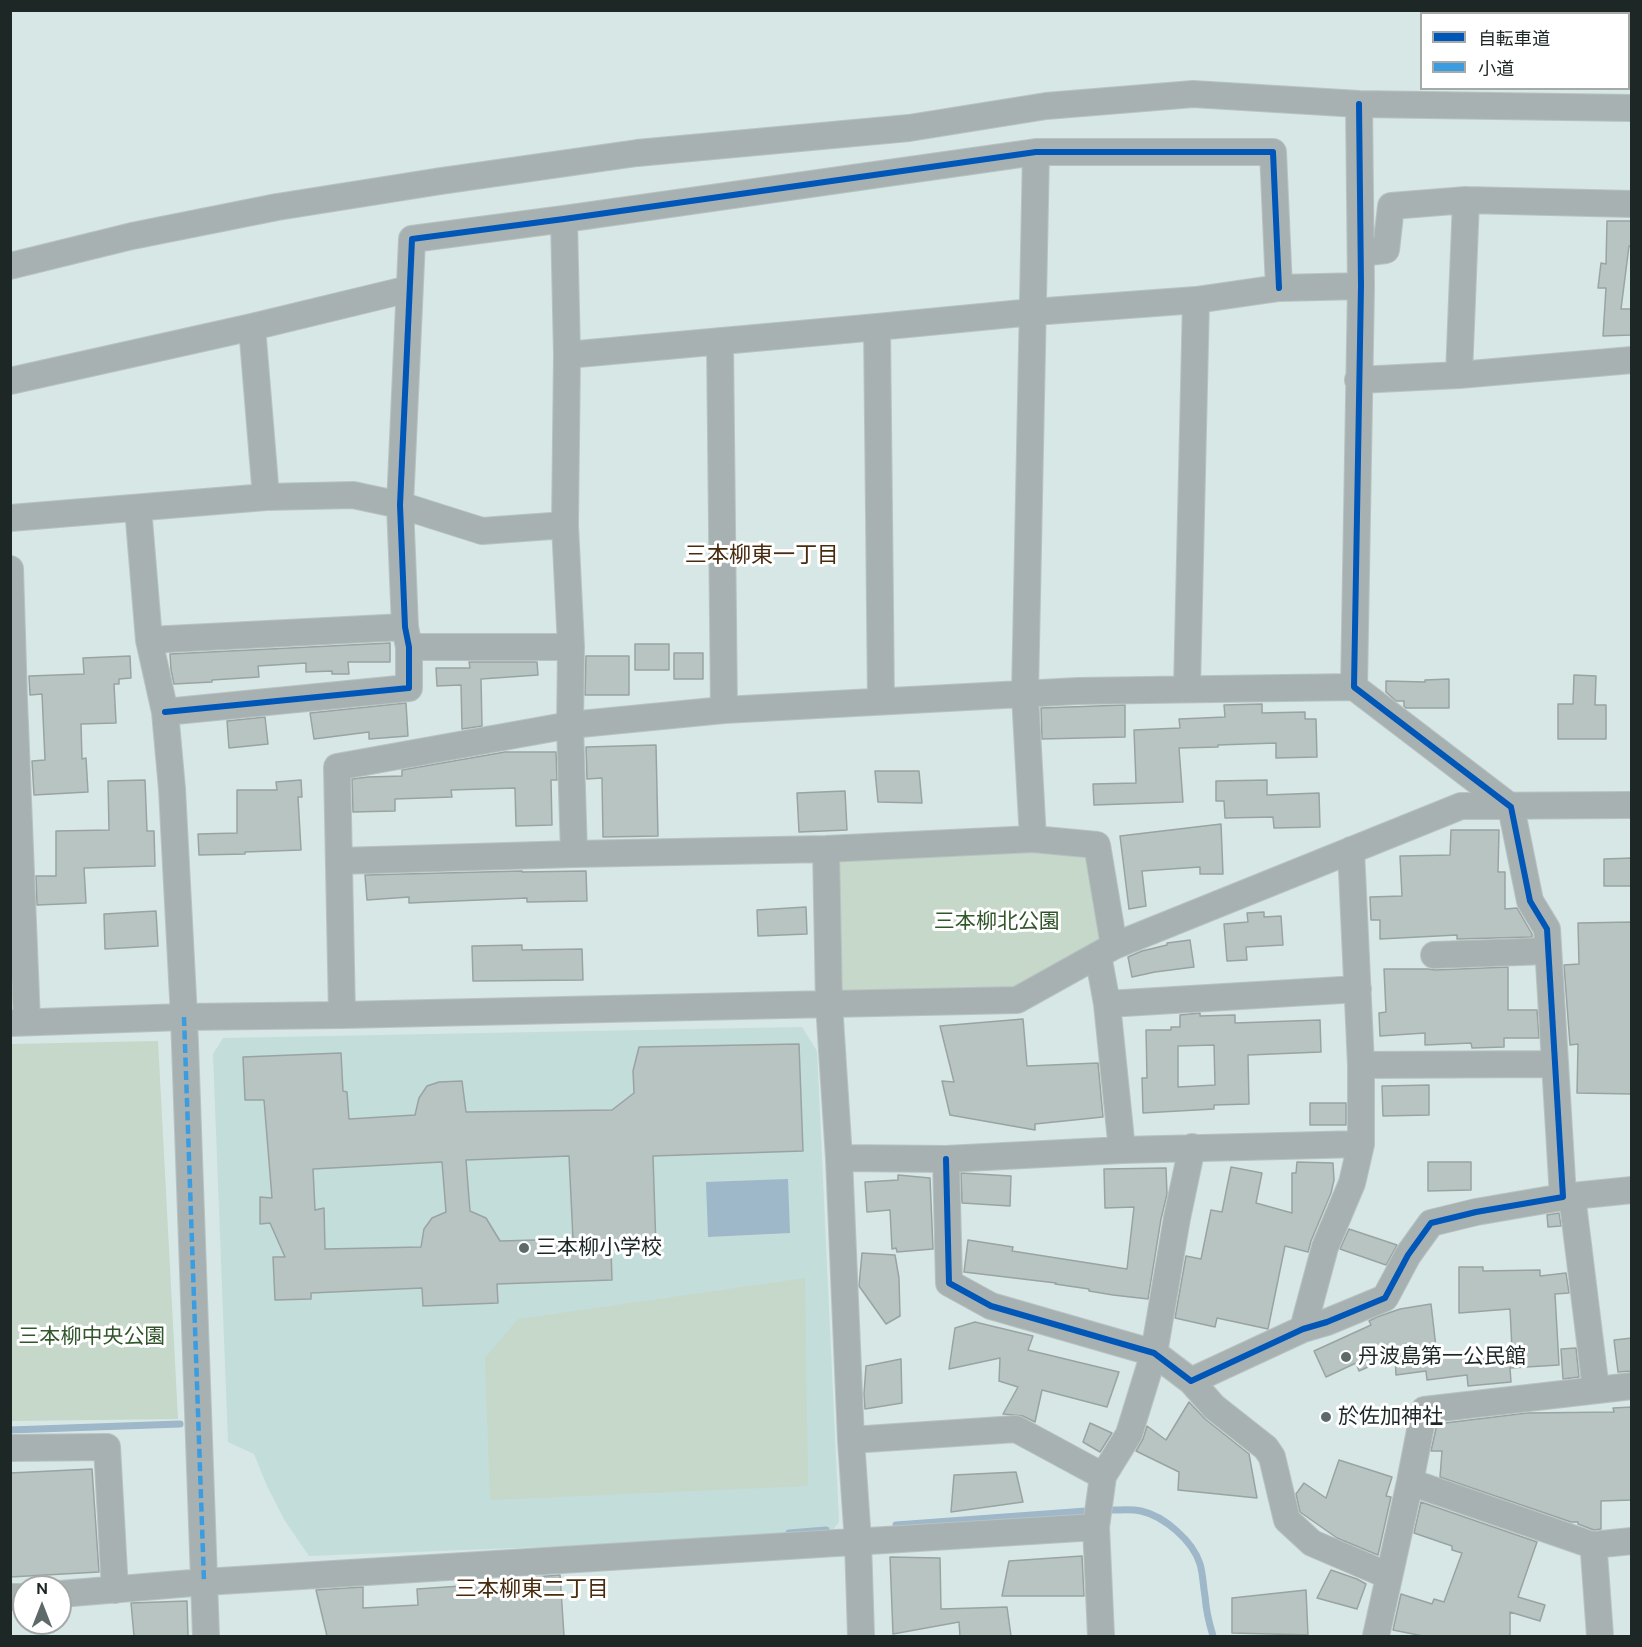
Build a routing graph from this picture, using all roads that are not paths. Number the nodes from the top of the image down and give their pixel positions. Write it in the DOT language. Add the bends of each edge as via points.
graph roads {
  1 [pos="1359,104"];
  2 [pos="1632,108"];
  3 [pos="1036,152"];
  4 [pos="1466,200"];
  5 [pos="1632,204"];
  6 [pos="564,219"];
  7 [pos="1361,253"];
  8 [pos="10,266"];
  9 [pos="1361,286"];
  10 [pos="1279,288"];
  11 [pos="409,289"];
  12 [pos="1196,300"];
  13 [pos="1033,312"];
  14 [pos="252,327"];
  15 [pos="877,327"];
  16 [pos="720,341"];
  17 [pos="567,355"];
  18 [pos="1632,360"];
  19 [pos="1459,375"];
  20 [pos="1358,380"];
  21 [pos="10,381"];
  22 [pos="266,497"];
  23 [pos="400,505"];
  24 [pos="138,508"];
  25 [pos="10,518"];
  26 [pos="565,525"];
  27 [pos="10,569"];
  28 [pos="407,637"];
  29 [pos="149,640"];
  30 [pos="571,647"];
  31 [pos="1354,687"];
  32 [pos="1187,688"];
  33 [pos="1025,695"];
  34 [pos="12,700"];
  35 [pos="881,701"];
  36 [pos="724,710"];
  37 [pos="165,712"];
  38 [pos="570,725"];
  39 [pos="1632,805"];
  40 [pos="1511,807"];
  41 [pos="1033,839"];
  42 [pos="826,849"];
  43 [pos="1352,850"];
  44 [pos="574,854"];
  45 [pos="15,856"];
  46 [pos="339,861"];
  47 [pos="1106,950"];
  48 [pos="1548,951"];
  49 [pos="1434,955"];
  50 [pos="1358,989"];
  51 [pos="829,1004"];
  52 [pos="1107,1004"];
  53 [pos="342,1015"];
  54 [pos="184,1017"];
  55 [pos="19,1022"];
  56 [pos="1554,1064"];
  57 [pos="1361,1065"];
  58 [pos="1361,1144"];
  59 [pos="1192,1147"];
  60 [pos="1122,1149"];
  61 [pos="839,1158"];
  62 [pos="946,1159"];
  63 [pos="1632,1190"];
  64 [pos="1567,1197"];
  65 [pos="1303,1329"];
  66 [pos="1154,1353"];
  67 [pos="1191,1382"];
  68 [pos="1632,1386"];
  69 [pos="1596,1390"];
  70 [pos="851,1440"];
  71 [pos="10,1448"];
  72 [pos="1103,1476"];
  73 [pos="1410,1482"];
  74 [pos="1096,1527"];
  75 [pos="1632,1541"];
  76 [pos="858,1542"];
  77 [pos="1592,1545"];
  78 [pos="1389,1576"];
  79 [pos="204,1582"];
  80 [pos="115,1590"];
  81 [pos="72,1593"];
  82 [pos="206,1636"];
  83 [pos="861,1636"];
  84 [pos="1101,1636"];
  85 [pos="1376,1636"];
  86 [pos="1600,1636"];
  1 -- 2 [label="street"];
  1 -- 7 [label="street"];
  1 -- 8 [label="street" via="1193,94 1046,106 909,128 638,153 277,207"];
  3 -- 6 [label="street"];
  3 -- 10 [label="street" via="1273,152"];
  3 -- 13 [label="street"];
  4 -- 5 [label="street"];
  4 -- 7 [label="street" via="1391,206 1386,250"];
  4 -- 19 [label="street"];
  6 -- 11 [label="street" via="412,239"];
  6 -- 17 [label="street"];
  7 -- 9 [label="street"];
  9 -- 10 [label="street"];
  9 -- 20 [label="street"];
  10 -- 12 [label="street"];
  11 -- 14 [label="street"];
  11 -- 23 [label="street"];
  12 -- 13 [label="street"];
  12 -- 32 [label="street"];
  13 -- 15 [label="street"];
  13 -- 33 [label="street"];
  14 -- 21 [label="street"];
  14 -- 22 [label="street"];
  15 -- 16 [label="street"];
  15 -- 35 [label="street"];
  16 -- 17 [label="street"];
  16 -- 36 [label="street"];
  17 -- 26 [label="street"];
  18 -- 19 [label="street"];
  19 -- 20 [label="street"];
  20 -- 31 [label="street"];
  22 -- 23 [label="street" via="353,495"];
  22 -- 24 [label="street"];
  23 -- 26 [label="street" via="482,531"];
  23 -- 28 [label="street"];
  24 -- 25 [label="street"];
  24 -- 29 [label="street"];
  26 -- 30 [label="street"];
  27 -- 34 [label="street"];
  28 -- 29 [label="street"];
  28 -- 30 [label="street"];
  28 -- 37 [label="street" via="409,688"];
  29 -- 37 [label="street"];
  30 -- 38 [label="street"];
  31 -- 32 [label="street"];
  31 -- 40 [label="street"];
  32 -- 33 [label="street"];
  33 -- 35 [label="street"];
  33 -- 41 [label="street"];
  34 -- 45 [label="street"];
  35 -- 36 [label="street"];
  36 -- 38 [label="street"];
  37 -- 54 [label="street"];
  38 -- 44 [label="street"];
  38 -- 46 [label="street" via="337,767"];
  39 -- 40 [label="street"];
  40 -- 43 [label="street" via="1461,806"];
  40 -- 48 [label="street" via="1530,901 1547,929"];
  41 -- 42 [label="street"];
  41 -- 47 [label="street" via="1097,845"];
  42 -- 44 [label="street"];
  42 -- 51 [label="street"];
  43 -- 47 [label="street"];
  43 -- 50 [label="street"];
  44 -- 46 [label="street"];
  45 -- 55 [label="street"];
  46 -- 53 [label="street"];
  47 -- 51 [label="street" via="1017,1000"];
  47 -- 52 [label="street"];
  48 -- 49 [label="street"];
  48 -- 56 [label="street"];
  50 -- 52 [label="street"];
  50 -- 57 [label="street"];
  51 -- 53 [label="street"];
  51 -- 61 [label="street"];
  52 -- 60 [label="street"];
  53 -- 54 [label="street"];
  54 -- 55 [label="street"];
  54 -- 79 [label="street"];
  56 -- 57 [label="street"];
  56 -- 64 [label="street"];
  57 -- 58 [label="street"];
  58 -- 59 [label="street"];
  58 -- 65 [label="street" via="1352,1184 1325,1247"];
  59 -- 60 [label="street"];
  59 -- 66 [label="street"];
  60 -- 62 [label="street"];
  61 -- 62 [label="street"];
  61 -- 70 [label="street"];
  62 -- 66 [label="street" via="949,1283 990,1306"];
  63 -- 64 [label="street"];
  64 -- 65 [label="street" via="1431,1223 1408,1254 1385,1298"];
  64 -- 69 [label="street"];
  65 -- 67 [label="street"];
  66 -- 67 [label="street"];
  66 -- 72 [label="street" via="1129,1434"];
  67 -- 78 [label="street" via="1214,1407 1266,1448 1272,1457 1287,1520 1312,1543"];
  68 -- 69 [label="street"];
  69 -- 73 [label="street" via="1424,1410"];
  70 -- 72 [label="street" via="1016,1429"];
  70 -- 76 [label="street"];
  71 -- 80 [label="street" via="107,1447"];
  72 -- 74 [label="street"];
  73 -- 77 [label="street"];
  73 -- 78 [label="street"];
  74 -- 76 [label="street"];
  74 -- 84 [label="street"];
  75 -- 77 [label="street"];
  76 -- 79 [label="street"];
  76 -- 83 [label="street"];
  77 -- 86 [label="street"];
  78 -- 85 [label="street"];
  79 -- 80 [label="street"];
  79 -- 82 [label="street"];
  80 -- 81 [label="street"];
}
